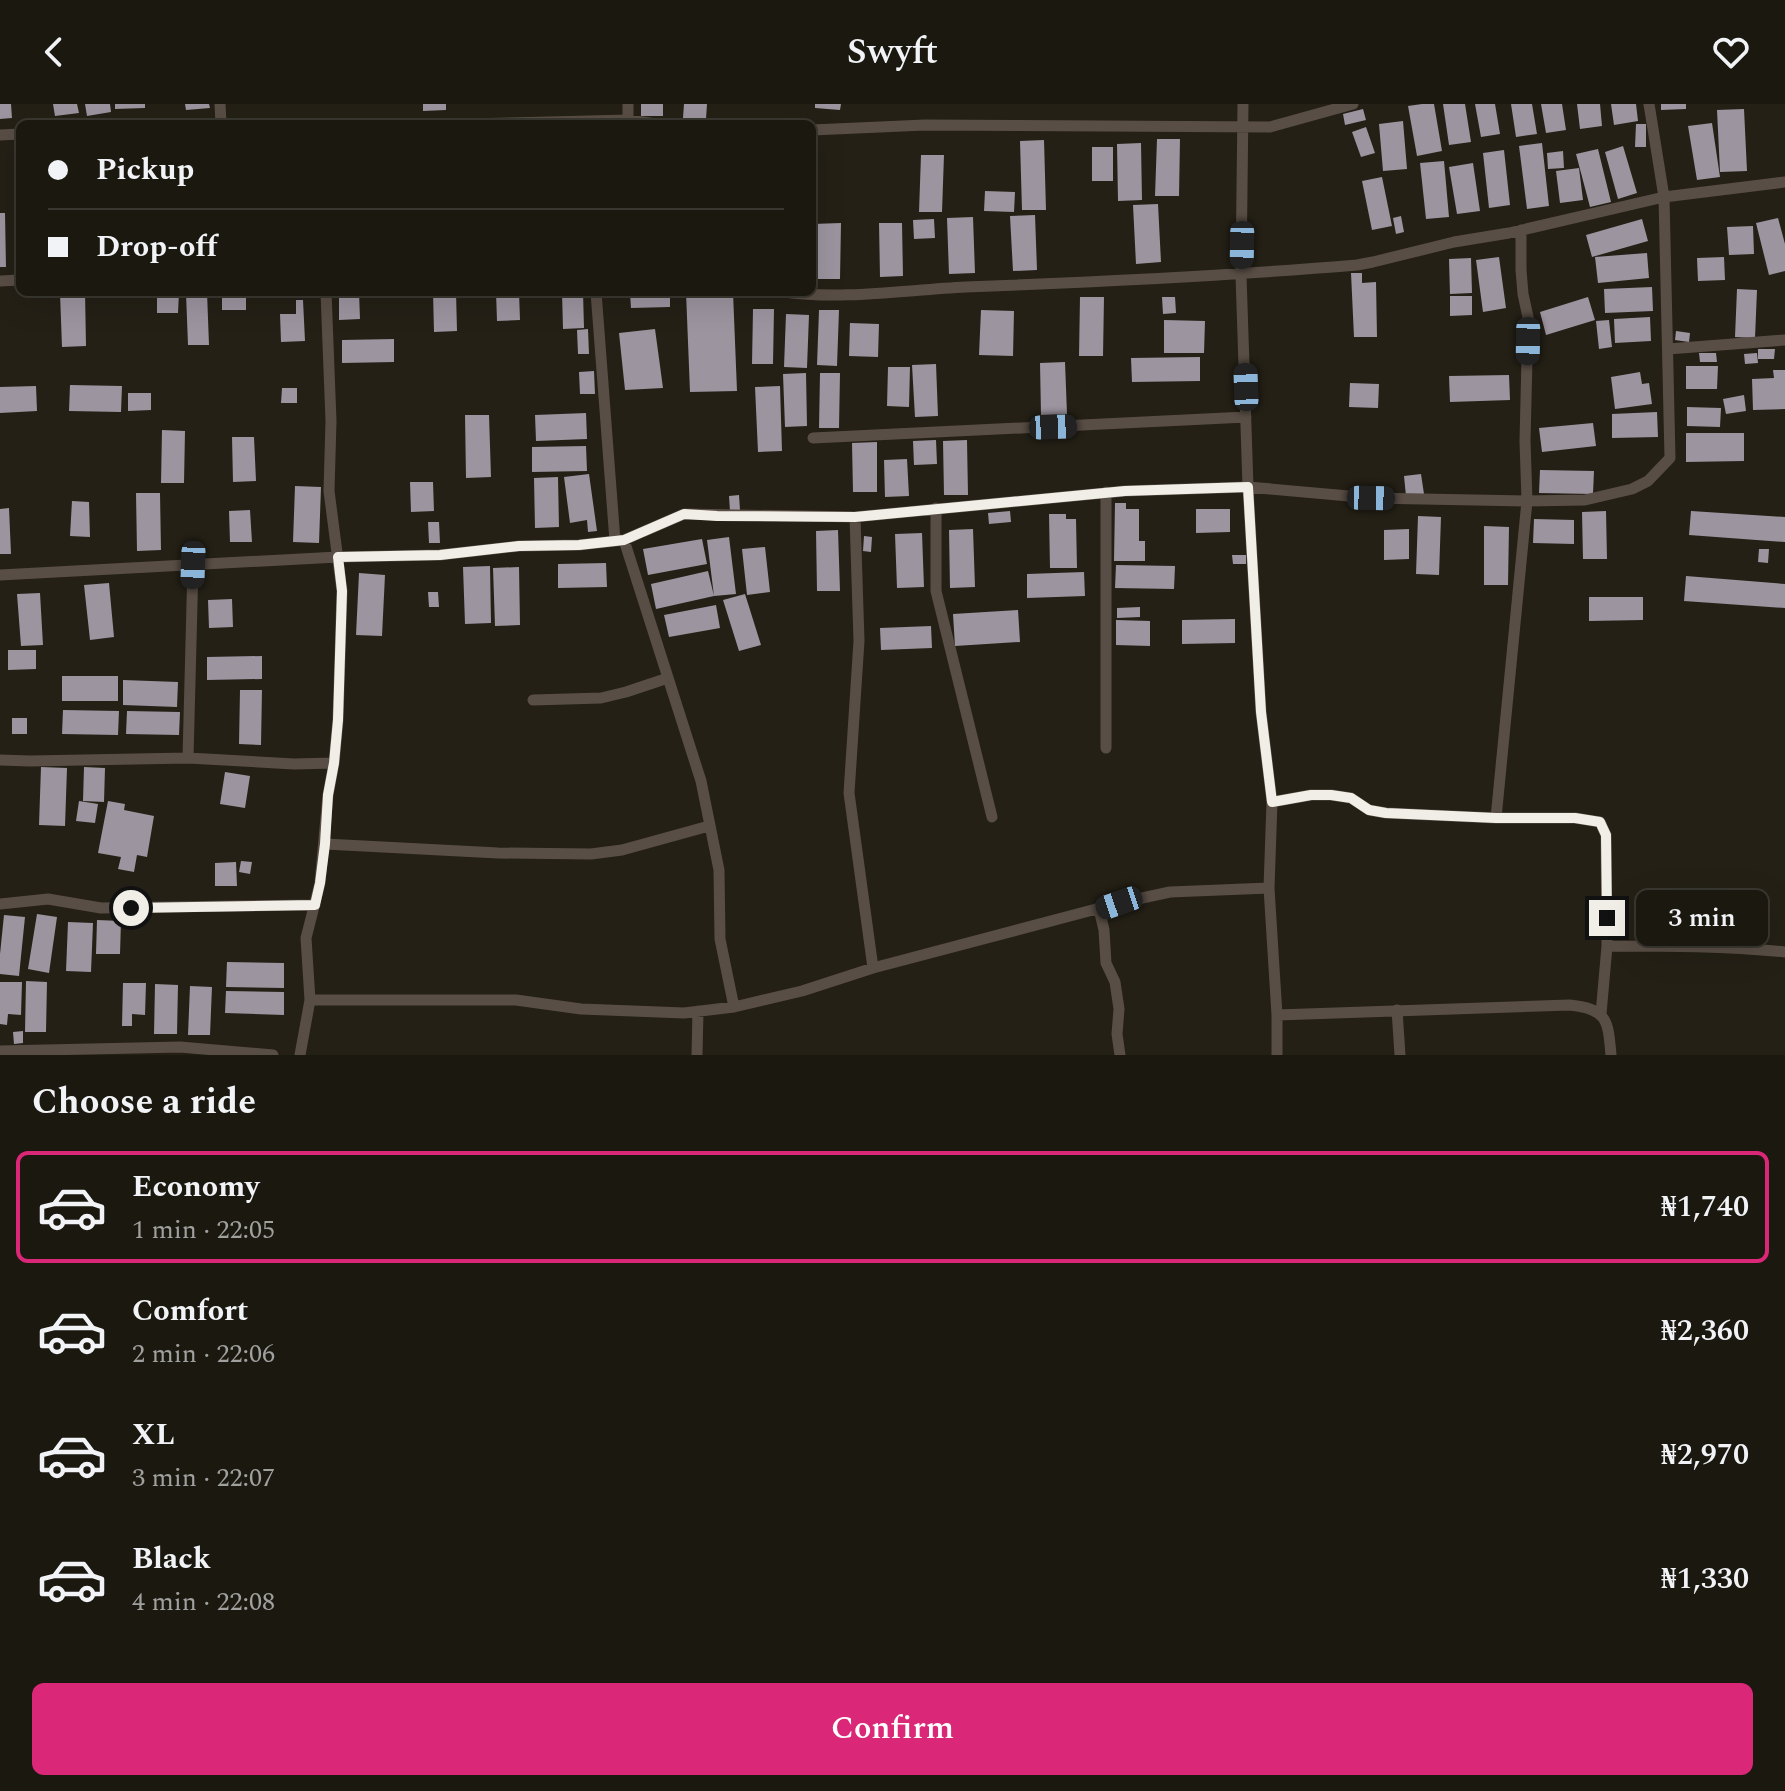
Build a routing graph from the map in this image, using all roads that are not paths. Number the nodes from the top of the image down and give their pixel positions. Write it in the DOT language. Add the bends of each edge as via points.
graph roads {
  1 [pos="1243,104"];
  2 [pos="1353,104"];
  3 [pos="1649,104"];
  4 [pos="1244,127"];
  5 [pos="816,131"];
  6 [pos="1785,182"];
  7 [pos="1664,197"];
  8 [pos="1521,230"];
  9 [pos="1241,275"];
  10 [pos="816,295"];
  11 [pos="326,296"];
  12 [pos="596,296"];
  13 [pos="1785,340"];
  14 [pos="1668,349"];
  15 [pos="1246,417"];
  16 [pos="813,438"];
  17 [pos="1248,487"];
  18 [pos="1106,492"];
  19 [pos="1527,501"];
  20 [pos="936,508"];
  21 [pos="855,517"];
  22 [pos="620,541"];
  23 [pos="338,557"];
  24 [pos="193,565"];
  25 [pos="0,575"];
  26 [pos="668,678"];
  27 [pos="533,700"];
  28 [pos="1106,748"];
  29 [pos="188,758"];
  30 [pos="0,760"];
  31 [pos="334,763"];
  32 [pos="1272,802"];
  33 [pos="992,817"];
  34 [pos="1496,818"];
  35 [pos="709,826"];
  36 [pos="325,844"];
  37 [pos="1269,888"];
  38 [pos="0,904"];
  39 [pos="315,905"];
  40 [pos="1099,909"];
  41 [pos="1607,946"];
  42 [pos="1785,952"];
  43 [pos="873,968"];
  44 [pos="310,1000"];
  45 [pos="734,1007"];
  46 [pos="1397,1010"];
  47 [pos="698,1011"];
  48 [pos="1601,1014"];
  49 [pos="1277,1015"];
  50 [pos="0,1051"];
  51 [pos="273,1055"];
  52 [pos="300,1055"];
  53 [pos="697,1055"];
  54 [pos="1120,1055"];
  55 [pos="1277,1055"];
  56 [pos="1400,1055"];
  57 [pos="1611,1055"];
  1 -- 4 [label="street"];
  2 -- 4 [label="street" via="1270,127"];
  3 -- 7 [label="street"];
  4 -- 5 [label="street" via="925,125"];
  4 -- 9 [label="street"];
  6 -- 7 [label="street"];
  7 -- 8 [label="street"];
  7 -- 14 [label="street"];
  8 -- 9 [label="street" via="1373,262"];
  8 -- 19 [label="street" via="1528,317"];
  9 -- 10 [label="street"];
  9 -- 15 [label="street"];
  11 -- 23 [label="street" via="329,491"];
  12 -- 22 [label="street"];
  13 -- 14 [label="street"];
  14 -- 19 [label="street" via="1670,458 1632,489 1585,500"];
  15 -- 16 [label="street"];
  15 -- 17 [label="street"];
  17 -- 18 [label="street"];
  17 -- 19 [label="street" via="1371,498"];
  17 -- 32 [label="street" via="1261,712"];
  18 -- 20 [label="street"];
  18 -- 28 [label="street"];
  19 -- 34 [label="street"];
  20 -- 21 [label="street"];
  20 -- 33 [label="street" via="936,591"];
  21 -- 22 [label="street" via="684,514"];
  21 -- 43 [label="street" via="859,641 849,793"];
  22 -- 23 [label="street"];
  22 -- 26 [label="street"];
  23 -- 24 [label="street"];
  23 -- 31 [label="street" via="342,591"];
  24 -- 25 [label="street"];
  24 -- 29 [label="street"];
  26 -- 27 [label="street" via="601,698"];
  26 -- 35 [label="street" via="701,781"];
  29 -- 30 [label="street"];
  29 -- 31 [label="street"];
  31 -- 36 [label="street"];
  32 -- 34 [label="street" via="1331,795 1386,813"];
  32 -- 37 [label="street"];
  34 -- 41 [label="street" via="1600,822 1606,835"];
  35 -- 36 [label="street" via="591,854"];
  35 -- 45 [label="street" via="719,870 720,939"];
  36 -- 39 [label="street"];
  37 -- 40 [label="street" via="1170,892"];
  37 -- 49 [label="street"];
  38 -- 39 [label="street" via="48,899 101,908"];
  39 -- 44 [label="street" via="306,938"];
  40 -- 43 [label="street"];
  40 -- 54 [label="street" via="1119,1009"];
  41 -- 42 [label="street"];
  41 -- 48 [label="street"];
  43 -- 45 [label="street"];
  44 -- 47 [label="street" via="516,1000 581,1009"];
  44 -- 52 [label="street"];
  45 -- 47 [label="street"];
  46 -- 48 [label="street" via="1570,1005"];
  46 -- 49 [label="street"];
  46 -- 56 [label="street"];
  47 -- 53 [label="street"];
  48 -- 57 [label="street"];
  49 -- 55 [label="street"];
  50 -- 51 [label="street" via="180,1047"];
}
